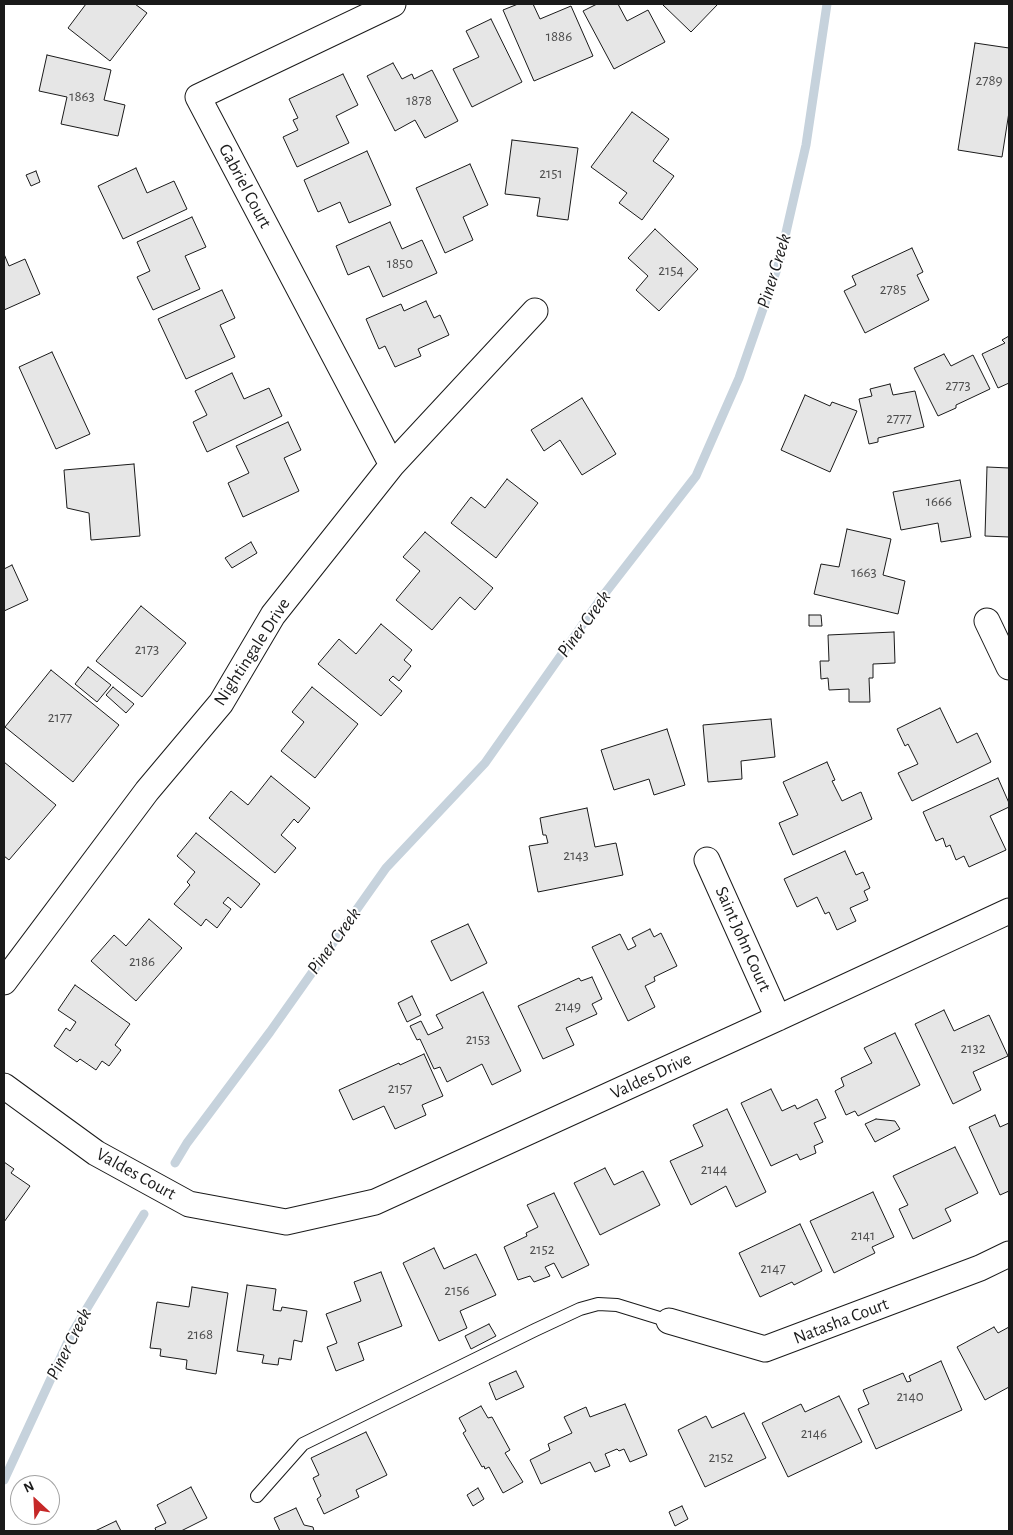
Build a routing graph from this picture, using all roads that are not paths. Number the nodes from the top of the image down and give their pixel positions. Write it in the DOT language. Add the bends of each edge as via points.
graph roads {
  1 [pos="393,4"];
  2 [pos="535,311"];
  3 [pos="392,465"];
  4 [pos="987,622"];
  5 [pos="1009,667"];
  6 [pos="707,860"];
  7 [pos="1009,911"];
  8 [pos="4,982"];
  9 [pos="778,1018"];
  10 [pos="4,1086"];
  11 [pos="286,1222"];
  12 [pos="1009,1254"];
  13 [pos="669,1321"];
  14 [pos="256,1496"];
  1 -- 3 [label="street, Gabriel Court" via="198,97"];
  2 -- 3 [label="street, Nightingale Drive"];
  3 -- 8 [label="street, Nightingale Drive" via="273,615 221,703 147,791"];
  4 -- 5 [label="street"];
  6 -- 9 [label="street, Saint John Court"];
  7 -- 9 [label="street, Valdes Drive"];
  9 -- 11 [label="street, Valdes Drive" via="375,1202"];
  10 -- 11 [label="street, Valdes Court" via="96,1153 189,1204"];
  12 -- 13 [label="street, Natasha Court" via="765,1350"];
  13 -- 14 [label="lane" via="616,1305 598,1304 580,1309 303,1444"];
}
